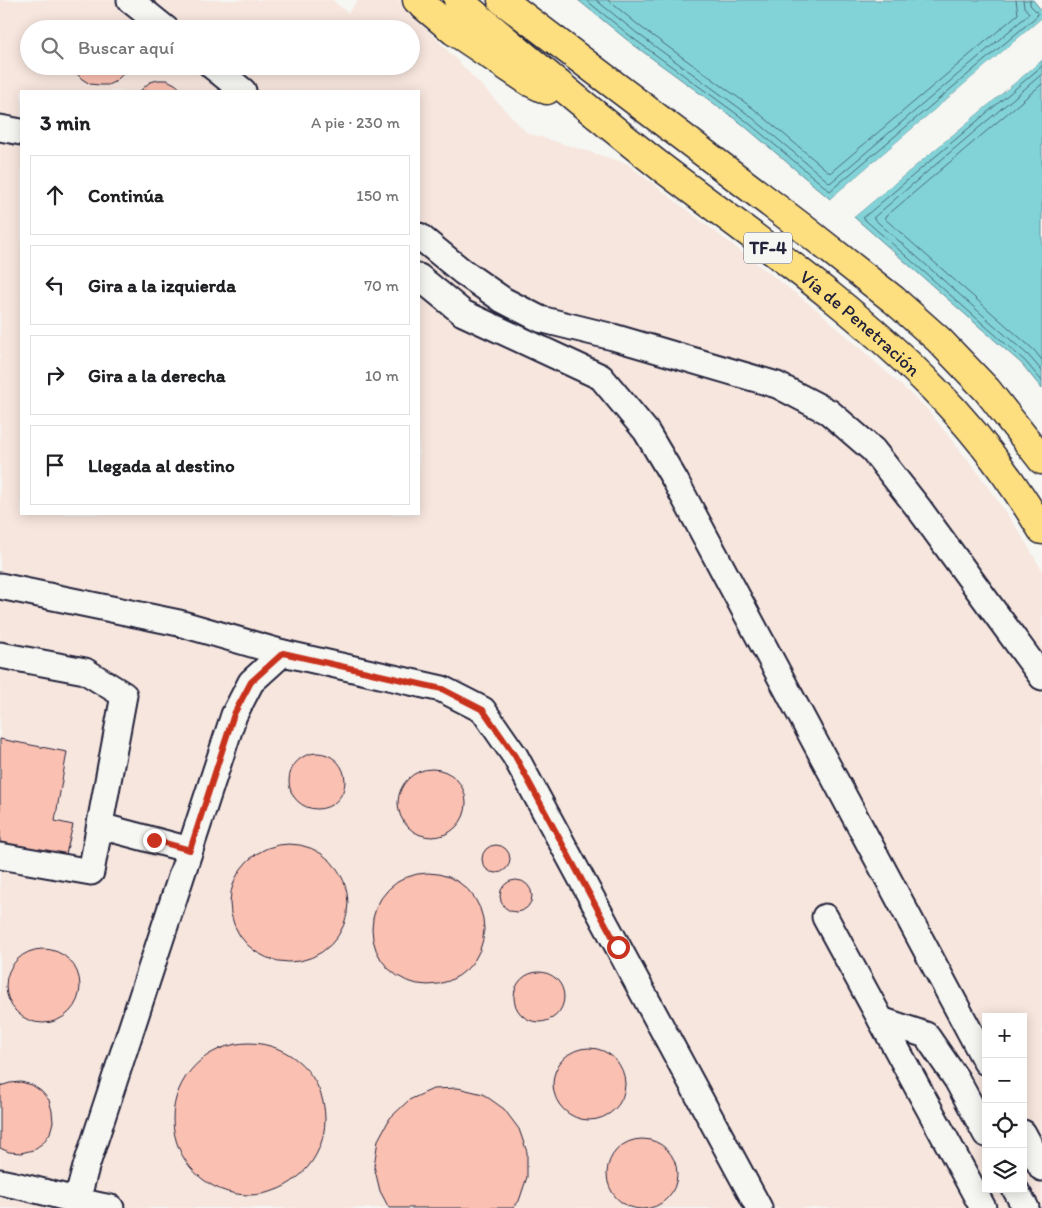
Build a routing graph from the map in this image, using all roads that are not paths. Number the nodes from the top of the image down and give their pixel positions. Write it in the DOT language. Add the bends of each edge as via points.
graph roads {
  1 [pos="130,0"];
  2 [pos="417,0"];
  3 [pos="458,0"];
  4 [pos="502,0"];
  5 [pos="155,20"];
  6 [pos="223,75"];
  7 [pos="242,90"];
  8 [pos="590,109"];
  9 [pos="0,128"];
  10 [pos="20,132"];
  11 [pos="420,237"];
  12 [pos="420,278"];
  13 [pos="481,285"];
  14 [pos="463,314"];
  15 [pos="1042,460"];
  16 [pos="1042,530"];
  17 [pos="0,586"];
  18 [pos="283,653"];
  19 [pos="0,655"];
  20 [pos="1042,677"];
  21 [pos="100,826"];
  22 [pos="190,850"];
  23 [pos="0,856"];
  24 [pos="825,917"];
  25 [pos="881,1020"];
  26 [pos="984,1058"];
  27 [pos="982,1127"];
  28 [pos="1027,1140"];
  29 [pos="1042,1168"];
  30 [pos="0,1182"];
  31 [pos="1018,1193"];
  32 [pos="76,1205"];
  33 [pos="111,1208"];
  34 [pos="759,1208"];
  35 [pos="983,1208"];
  36 [pos="1026,1208"];
  1 -- 5 [label="lane"];
  2 -- 8 [label="highway" via="454,31 530,82"];
  3 -- 8 [label="highway, Vía de Penetración / TF-4"];
  4 -- 15 [label="highway, Vía de Penetración / TF-4" via="799,224 894,300 939,340 987,390"];
  6 -- 7 [label="lane"];
  8 -- 16 [label="highway, Vía de Penetración / TF-4" via="835,299 889,346 934,388 983,445 1013,483"];
  9 -- 10 [label="lane"];
  11 -- 13 [label="lane"];
  12 -- 14 [label="lane"];
  13 -- 14 [label="lane"];
  13 -- 20 [label="lane" via="540,319 777,385 830,412 873,450"];
  14 -- 26 [label="lane" via="601,377 646,431 676,480"];
  17 -- 18 [label="lane" via="179,623"];
  18 -- 22 [label="lane" via="251,682 234,714"];
  18 -- 34 [label="lane" via="442,689 483,710 515,756"];
  19 -- 21 [label="lane" via="85,671 124,695"];
  21 -- 22 [label="lane"];
  21 -- 23 [label="lane" via="91,872"];
  22 -- 32 [label="lane"];
  24 -- 25 [label="lane"];
  25 -- 27 [label="lane" via="926,1035"];
  25 -- 35 [label="lane"];
  28 -- 29 [label="lane"];
  30 -- 32 [label="lane" via="40,1190"];
  31 -- 36 [label="lane"];
  32 -- 33 [label="lane"];
}
